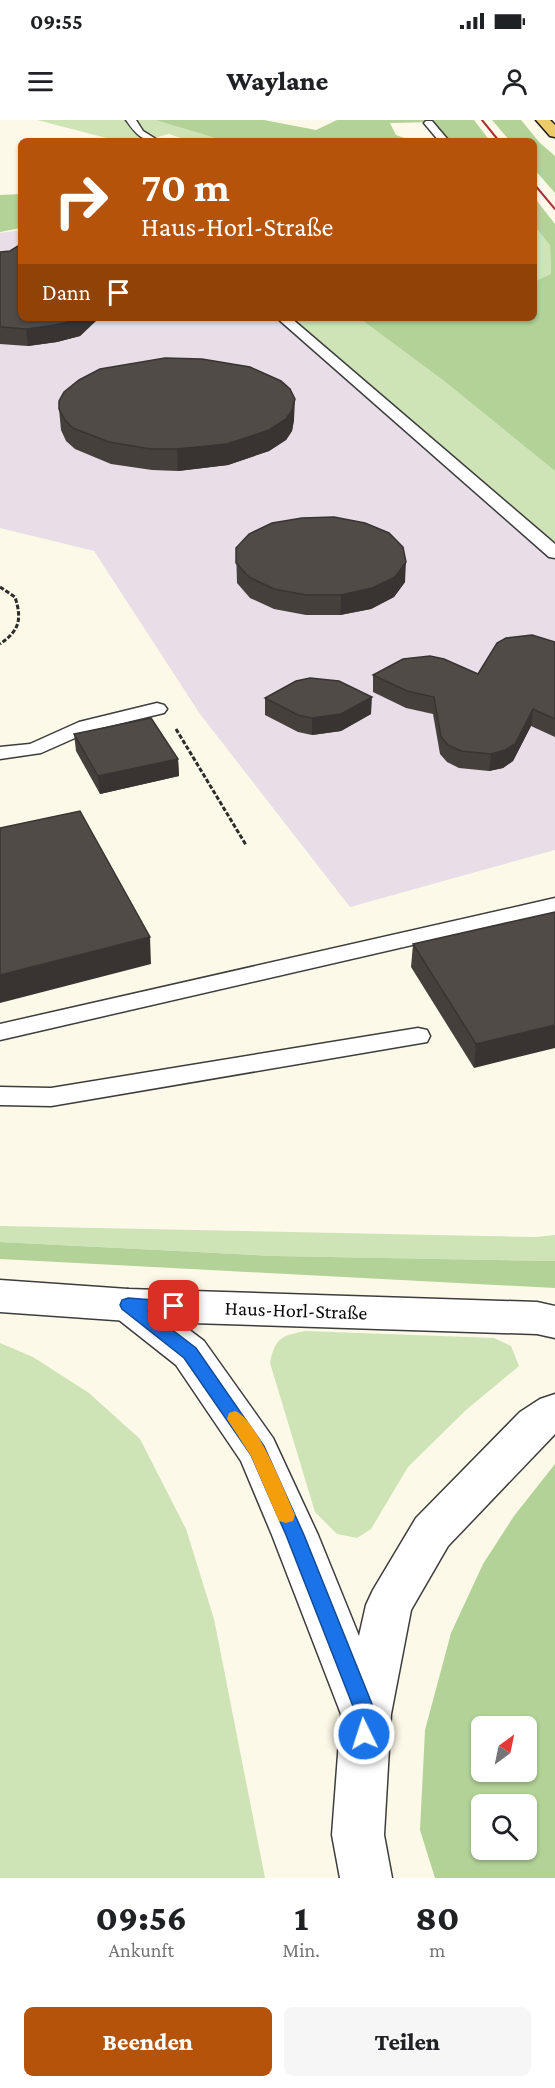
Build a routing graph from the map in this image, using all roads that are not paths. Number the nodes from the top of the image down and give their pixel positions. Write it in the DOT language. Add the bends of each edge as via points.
graph roads {
  1 [pos="131,120"];
  2 [pos="543,120"];
  3 [pos="429,123"];
  4 [pos="555,133"];
  5 [pos="149,138"];
  6 [pos="442,138"];
  7 [pos="286,321"];
  8 [pos="555,553"];
  9 [pos="157,709"];
  10 [pos="0,753"];
  11 [pos="555,905"];
  12 [pos="0,1032"];
  13 [pos="418,1036"];
  14 [pos="0,1096"];
  15 [pos="0,1296"];
  16 [pos="128,1305"];
  17 [pos="555,1322"];
  18 [pos="555,1412"];
  19 [pos="366,1714"];
  20 [pos="366,1878"];
  1 -- 5 [label="lane"];
  2 -- 4 [label="main road"];
  3 -- 6 [label="lane"];
  7 -- 8 [label="lane"];
  9 -- 10 [label="lane" via="86,726 34,749"];
  11 -- 12 [label="lane"];
  13 -- 14 [label="lane" via="51,1096"];
  15 -- 16 [label="street, Haus-Horl-Straße"];
  16 -- 17 [label="street, Haus-Horl-Straße" via="537,1318"];
  16 -- 19 [label="street" via="190,1353 258,1451"];
  18 -- 19 [label="street" via="535,1425 432,1532 389,1605"];
  19 -- 20 [label="street" via="358,1834"];
}
